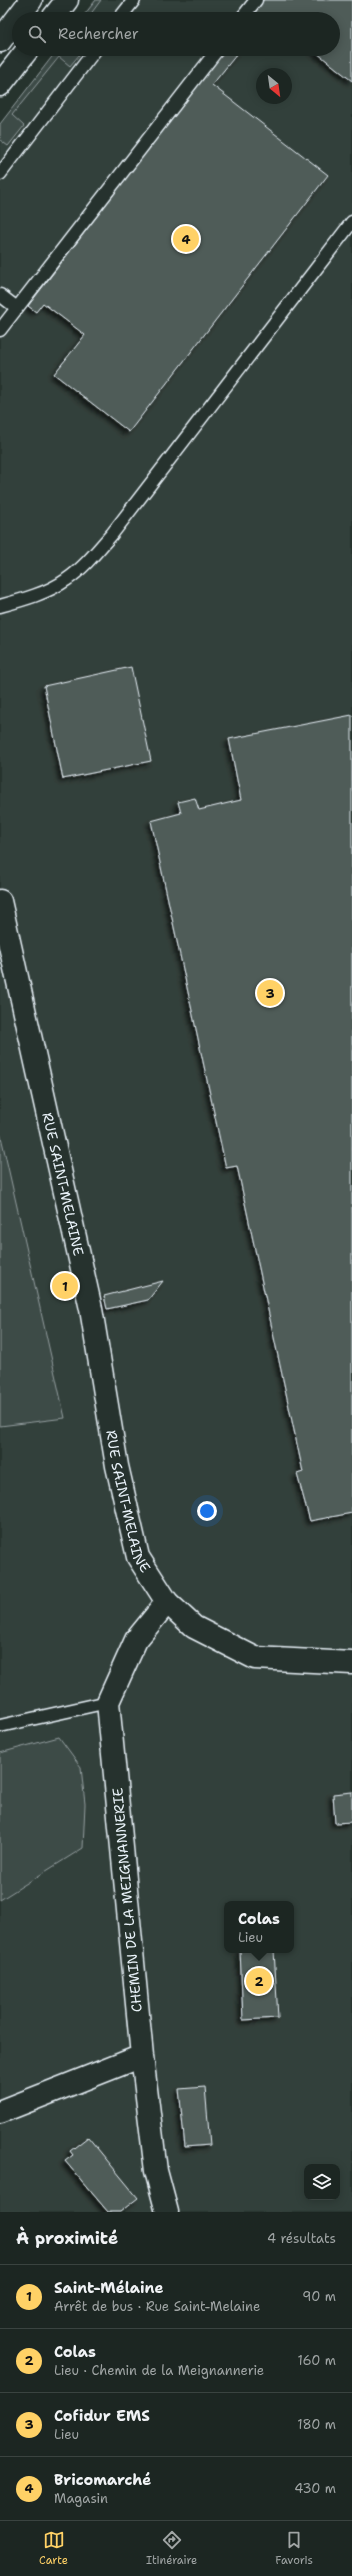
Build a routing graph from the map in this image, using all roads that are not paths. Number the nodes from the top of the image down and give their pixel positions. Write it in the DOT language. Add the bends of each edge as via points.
graph roads {
  1 [pos="31,0"];
  2 [pos="67,0"];
  3 [pos="134,0"];
  4 [pos="256,0"];
  5 [pos="22,12"];
  6 [pos="58,12"];
  7 [pos="125,12"];
  8 [pos="247,12"];
  9 [pos="12,25"];
  10 [pos="0,41"];
  11 [pos="23,56"];
  12 [pos="91,56"];
  13 [pos="213,56"];
  14 [pos="0,85"];
  15 [pos="0,174"];
  16 [pos="352,222"];
  17 [pos="0,294"];
  18 [pos="17,308"];
  19 [pos="0,330"];
  20 [pos="0,606"];
  21 [pos="0,901"];
  22 [pos="5,950"];
  23 [pos="167,1602"];
  24 [pos="352,1663"];
  25 [pos="108,1702"];
  26 [pos="0,1726"];
  27 [pos="142,2056"];
  28 [pos="0,2112"];
  29 [pos="167,2212"];
  1 -- 5 [label="main road"];
  2 -- 6 [label="main road"];
  3 -- 7 [label="lane"];
  4 -- 8 [label="lane"];
  9 -- 10 [label="main road"];
  11 -- 14 [label="main road"];
  12 -- 15 [label="lane"];
  13 -- 18 [label="lane"];
  16 -- 20 [label="lane" via="94,555 66,580 41,593"];
  17 -- 18 [label="lane"];
  18 -- 19 [label="lane"];
  21 -- 22 [label="main road, RUE SAINT-MELAINE"];
  22 -- 23 [label="main road, RUE SAINT-MELAINE" via="91,1309 117,1466 138,1557"];
  23 -- 24 [label="main road, RUE SAINT-MELAINE" via="194,1627 255,1658"];
  23 -- 25 [label="main road, CHEMIN DE LA MEIGNANNERIE" via="136,1640"];
  25 -- 26 [label="lane"];
  25 -- 27 [label="main road, CHEMIN DE LA MEIGNANNERIE"];
  27 -- 28 [label="main road"];
  27 -- 29 [label="main road, CHEMIN DE LA MEIGNANNERIE" via="156,2171"];
}
